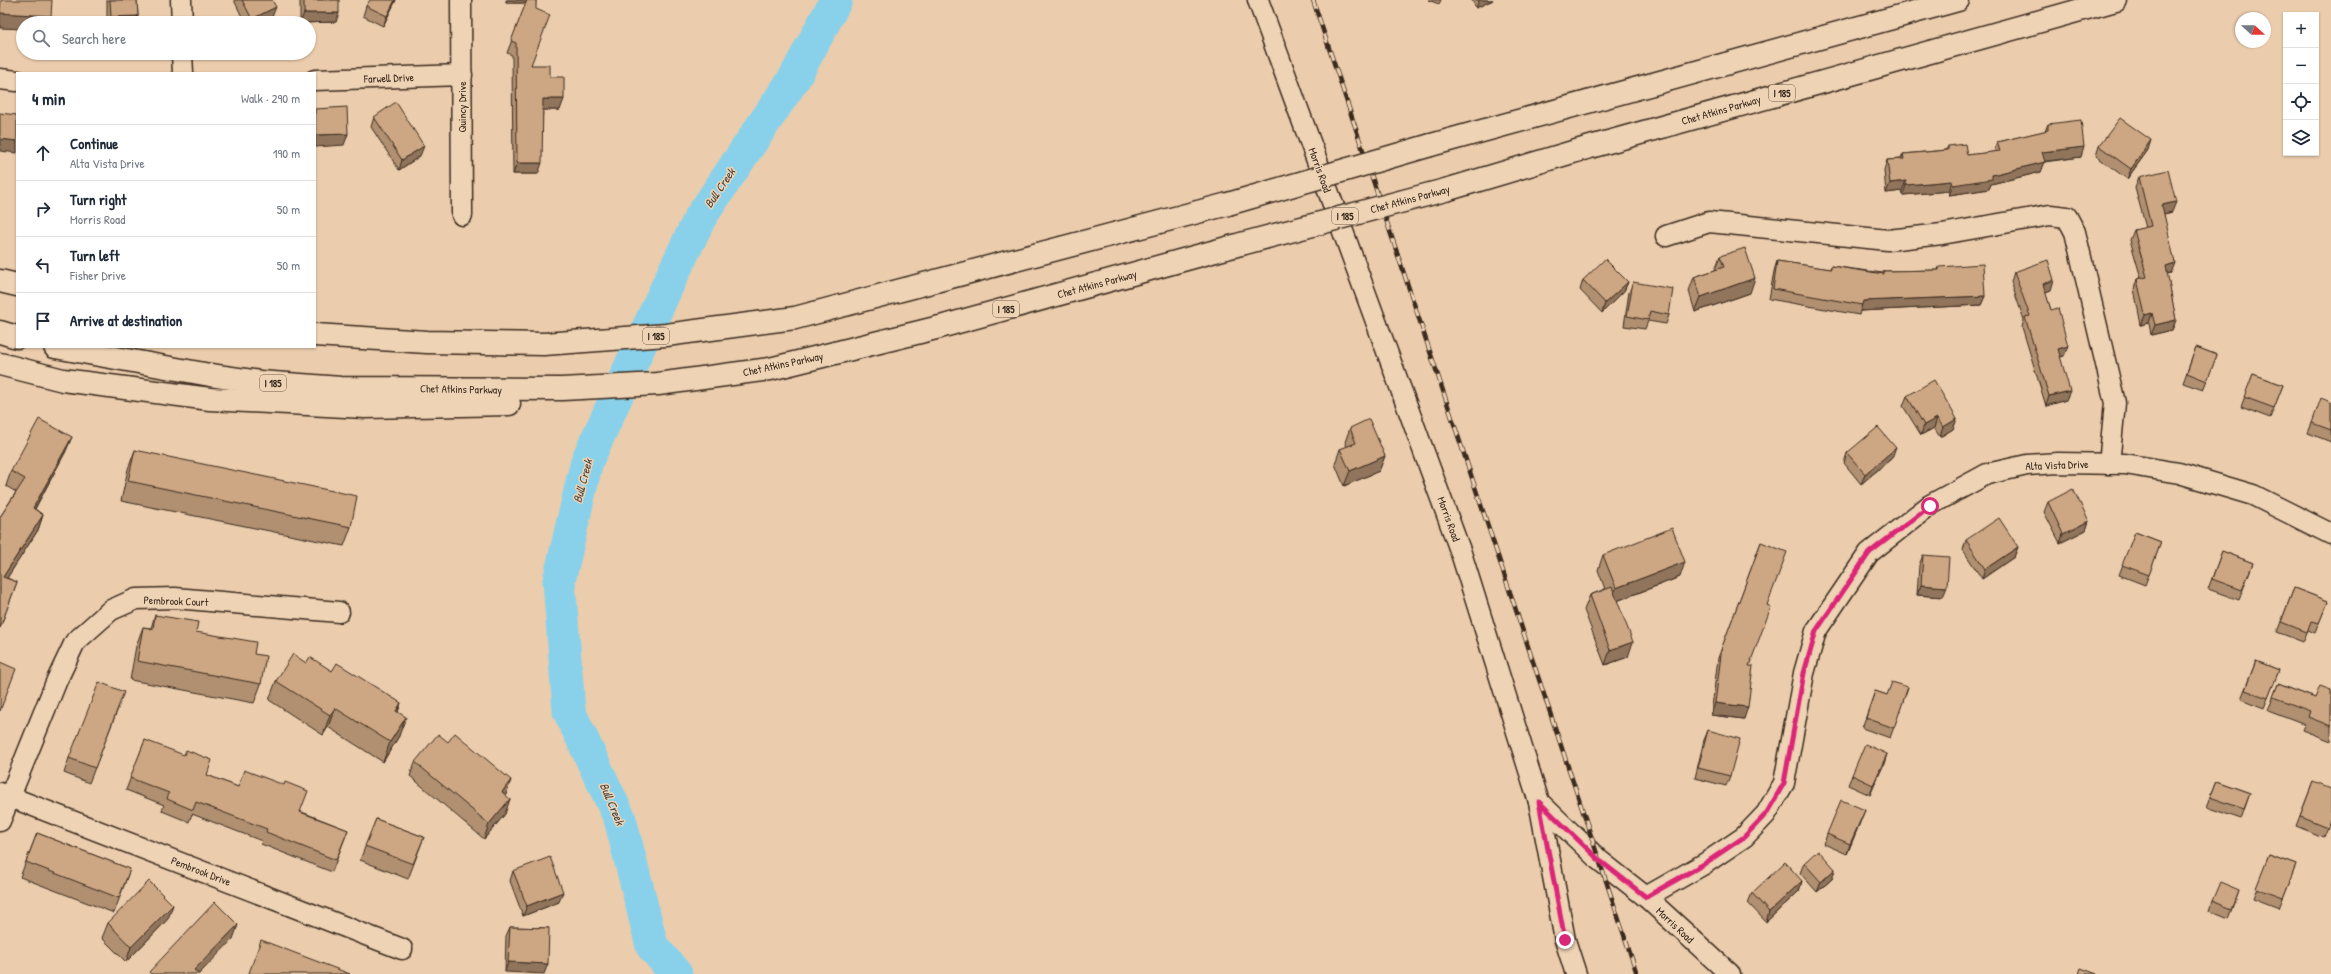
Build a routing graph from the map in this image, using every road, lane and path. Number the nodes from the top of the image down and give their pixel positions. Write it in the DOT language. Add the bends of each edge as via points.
graph roads {
  1 [pos="181,0"];
  2 [pos="461,0"];
  3 [pos="1258,0"];
  4 [pos="1958,0"];
  5 [pos="2116,0"];
  6 [pos="182,16"];
  7 [pos="182,60"];
  8 [pos="183,72"];
  9 [pos="462,75"];
  10 [pos="0,79"];
  11 [pos="316,80"];
  12 [pos="16,81"];
  13 [pos="462,215"];
  14 [pos="1666,236"];
  15 [pos="0,281"];
  16 [pos="16,285"];
  17 [pos="0,332"];
  18 [pos="316,335"];
  19 [pos="16,336"];
  20 [pos="61,348"];
  21 [pos="0,364"];
  22 [pos="487,397"];
  23 [pos="2109,464"];
  24 [pos="2331,534"];
  25 [pos="339,612"];
  26 [pos="5,795"];
  27 [pos="1539,802"];
  28 [pos="0,821"];
  29 [pos="1646,897"];
  30 [pos="402,949"];
  31 [pos="1576,974"];
  32 [pos="1730,974"];
  1 -- 6 [label="street"];
  2 -- 9 [label="street, Quincy Drive"];
  3 -- 27 [label="street, Morris Road" via="1461,553"];
  4 -- 18 [label="highway, I 185, bridge" via="1431,145 1228,204 795,318 666,335 544,344 427,342"];
  5 -- 22 [label="highway, Chet Atkins Parkway / I 185, bridge" via="1449,188 940,327 770,369 512,404"];
  7 -- 8 [label="street"];
  9 -- 11 [label="street, Farwell Drive"];
  9 -- 13 [label="street, Quincy Drive"];
  10 -- 12 [label="street"];
  14 -- 23 [label="street" via="1709,222 1888,240 1942,234 2050,215 2066,217 2075,232 2115,403"];
  15 -- 16 [label="highway"];
  17 -- 19 [label="highway"];
  20 -- 22 [label="highway, Chet Atkins Parkway / I 185" via="260,382"];
  21 -- 22 [label="highway" via="64,380 210,399 365,407"];
  23 -- 24 [label="street, Alta Vista Drive" via="2125,464 2180,473 2253,495"];
  23 -- 29 [label="street, Alta Vista Drive" via="2027,465 1987,474 1930,506 1869,553 1816,631 1804,673 1784,783 1766,814 1744,837 1704,864"];
  25 -- 26 [label="street, Pembrook Court" via="175,598 136,599 111,610 75,642"];
  26 -- 28 [label="street, Pembrook Court"];
  26 -- 30 [label="street, Pembrook Drive"];
  27 -- 29 [label="street, Morris Road" via="1599,860"];
  27 -- 31 [label="street" via="1565,940"];
  29 -- 32 [label="street, Morris Road"];
}
